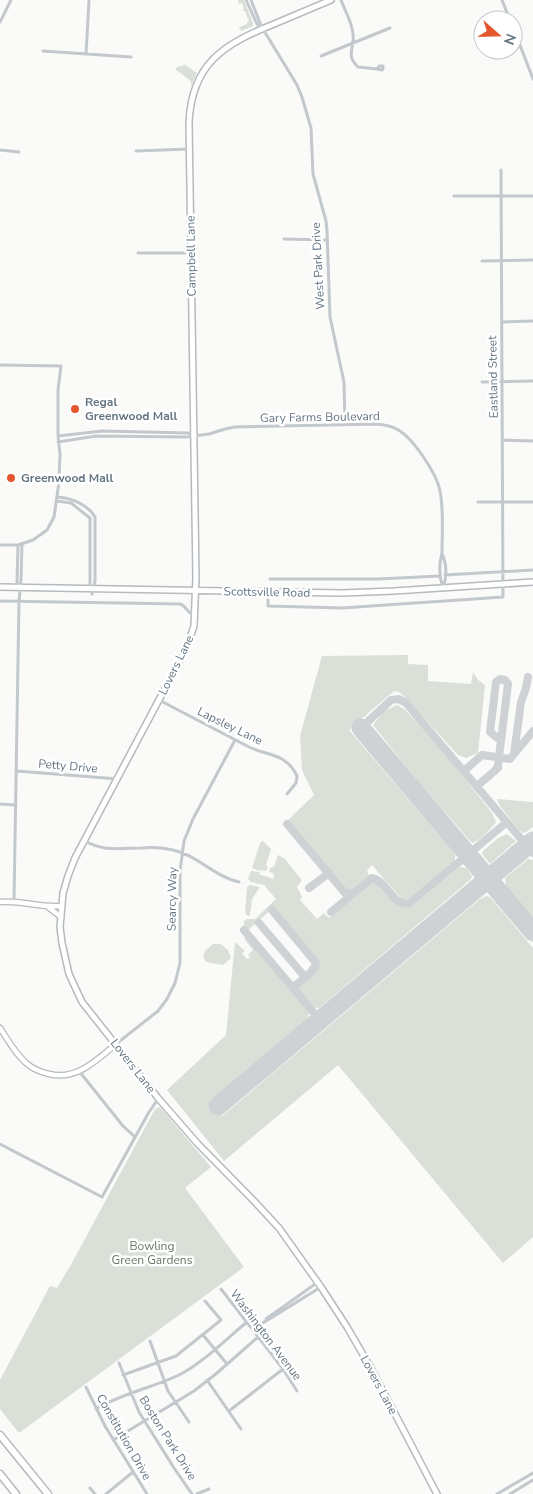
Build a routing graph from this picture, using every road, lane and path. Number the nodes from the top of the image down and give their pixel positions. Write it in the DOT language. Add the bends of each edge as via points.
graph roads {
  1 [pos="10,0"];
  2 [pos="89,0"];
  3 [pos="246,0"];
  4 [pos="251,0"];
  5 [pos="331,0"];
  6 [pos="341,0"];
  7 [pos="0,22"];
  8 [pos="390,28"];
  9 [pos="262,29"];
  10 [pos="352,44"];
  11 [pos="43,51"];
  12 [pos="523,53"];
  13 [pos="86,54"];
  14 [pos="321,56"];
  15 [pos="131,57"];
  16 [pos="377,69"];
  17 [pos="533,79"];
  18 [pos="190,149"];
  19 [pos="0,150"];
  20 [pos="136,151"];
  21 [pos="19,152"];
  22 [pos="501,170"];
  23 [pos="454,196"];
  24 [pos="501,196"];
  25 [pos="533,196"];
  26 [pos="284,239"];
  27 [pos="327,240"];
  28 [pos="138,253"];
  29 [pos="191,253"];
  30 [pos="482,260"];
  31 [pos="502,260"];
  32 [pos="533,260"];
  33 [pos="533,321"];
  34 [pos="502,322"];
  35 [pos="0,364"];
  36 [pos="502,381"];
  37 [pos="533,381"];
  38 [pos="482,382"];
  39 [pos="345,425"];
  40 [pos="194,435"];
  41 [pos="58,436"];
  42 [pos="502,440"];
  43 [pos="58,442"];
  44 [pos="533,442"];
  45 [pos="58,499"];
  46 [pos="478,502"];
  47 [pos="503,502"];
  48 [pos="533,502"];
  49 [pos="20,544"];
  50 [pos="0,545"];
  51 [pos="442,553"];
  52 [pos="533,570"];
  53 [pos="504,571"];
  54 [pos="445,575"];
  55 [pos="440,576"];
  56 [pos="270,579"];
  57 [pos="533,582"];
  58 [pos="503,584"];
  59 [pos="0,587"];
  60 [pos="19,588"];
  61 [pos="444,588"];
  62 [pos="92,589"];
  63 [pos="196,591"];
  64 [pos="268,592"];
  65 [pos="0,601"];
  66 [pos="19,601"];
  67 [pos="196,615"];
  68 [pos="159,700"];
  69 [pos="235,740"];
  70 [pos="16,771"];
  71 [pos="118,779"];
  72 [pos="287,794"];
  73 [pos="0,804"];
  74 [pos="16,805"];
  75 [pos="85,841"];
  76 [pos="182,854"];
  77 [pos="239,882"];
  78 [pos="0,902"];
  79 [pos="14,902"];
  80 [pos="62,906"];
  81 [pos="48,907"];
  82 [pos="61,917"];
  83 [pos="0,1028"];
  84 [pos="116,1044"];
  85 [pos="79,1071"];
  86 [pos="158,1098"];
  87 [pos="135,1138"];
  88 [pos="0,1144"];
  89 [pos="319,1284"];
  90 [pos="221,1289"];
  91 [pos="205,1301"];
  92 [pos="247,1322"];
  93 [pos="253,1329"];
  94 [pos="203,1335"];
  95 [pos="258,1337"];
  96 [pos="150,1341"];
  97 [pos="215,1348"];
  98 [pos="119,1363"];
  99 [pos="158,1363"];
  100 [pos="228,1364"];
  101 [pos="283,1369"];
  102 [pos="123,1375"];
  103 [pos="207,1380"];
  104 [pos="164,1381"];
  105 [pos="86,1387"];
  106 [pos="297,1392"];
  107 [pos="130,1393"];
  108 [pos="175,1402"];
  109 [pos="96,1409"];
  110 [pos="229,1411"];
  111 [pos="144,1421"];
  112 [pos="189,1422"];
  113 [pos="241,1429"];
  114 [pos="0,1435"];
  115 [pos="113,1440"];
  116 [pos="133,1472"];
  117 [pos="533,1473"];
  118 [pos="0,1474"];
  119 [pos="533,1480"];
  120 [pos="90,1488"];
  121 [pos="209,1489"];
  122 [pos="16,1494"];
  123 [pos="48,1494"];
  124 [pos="95,1494"];
  125 [pos="106,1494"];
  126 [pos="147,1494"];
  127 [pos="192,1494"];
  128 [pos="197,1494"];
  129 [pos="437,1494"];
  130 [pos="497,1494"];
  131 [pos="510,1494"];
  1 -- 7 [label="street"];
  2 -- 13 [label="street"];
  3 -- 9 [label="street"];
  4 -- 9 [label="street"];
  5 -- 9 [label="main road, Campbell Lane"];
  6 -- 10 [label="street" via="353,32"];
  8 -- 10 [label="street"];
  9 -- 18 [label="main road, Campbell Lane" via="230,44 203,73 191,106"];
  9 -- 27 [label="street, West Park Drive" via="297,85 309,119 313,174 326,221"];
  10 -- 14 [label="street"];
  10 -- 16 [label="street" via="351,57 356,66"];
  11 -- 13 [label="street"];
  12 -- 17 [label="street"];
  13 -- 15 [label="street"];
  18 -- 20 [label="street"];
  18 -- 29 [label="main road, Campbell Lane"];
  19 -- 21 [label="street"];
  22 -- 24 [label="street, Eastland Street"];
  23 -- 24 [label="street"];
  24 -- 25 [label="street"];
  24 -- 31 [label="street, Eastland Street"];
  26 -- 27 [label="street"];
  27 -- 39 [label="street, West Park Drive" via="330,317 344,382"];
  28 -- 29 [label="street"];
  29 -- 40 [label="main road, Campbell Lane"];
  30 -- 31 [label="street"];
  31 -- 32 [label="street"];
  31 -- 34 [label="street, Eastland Street"];
  33 -- 34 [label="street"];
  34 -- 36 [label="street, Eastland Street"];
  35 -- 41 [label="street" via="61,366"];
  36 -- 37 [label="street"];
  36 -- 38 [label="street"];
  36 -- 42 [label="street, Eastland Street"];
  39 -- 40 [label="street, Gary Farms Boulevard" via="236,427"];
  39 -- 51 [label="street, Gary Farms Boulevard" via="388,425 401,431 412,442 438,484 442,500"];
  40 -- 41 [label="street" via="102,431"];
  40 -- 43 [label="street" via="96,436"];
  40 -- 63 [label="main road, Campbell Lane"];
  41 -- 43 [label="street"];
  42 -- 44 [label="street"];
  42 -- 47 [label="street, Eastland Street"];
  43 -- 45 [label="street"];
  45 -- 49 [label="street" via="49,527 36,539"];
  45 -- 62 [label="street" via="90,518"];
  46 -- 47 [label="street"];
  47 -- 48 [label="street"];
  47 -- 53 [label="street, Eastland Street"];
  49 -- 50 [label="street"];
  49 -- 60 [label="street"];
  51 -- 54 [label="street, Gary Farms Boulevard"];
  51 -- 55 [label="street, Gary Farms Boulevard"];
  52 -- 53 [label="street"];
  53 -- 54 [label="street"];
  53 -- 58 [label="street, Eastland Street"];
  54 -- 61 [label="street, Gary Farms Boulevard"];
  55 -- 56 [label="street"];
  55 -- 61 [label="street, Gary Farms Boulevard"];
  57 -- 58 [label="main road, Scottsville Road"];
  58 -- 61 [label="main road, Scottsville Road"];
  58 -- 64 [label="street" via="503,597 342,608 268,606"];
  59 -- 60 [label="main road, Scottsville Road"];
  60 -- 62 [label="main road, Scottsville Road"];
  60 -- 66 [label="street"];
  61 -- 64 [label="main road, Scottsville Road" via="342,593"];
  62 -- 63 [label="main road, Scottsville Road"];
  63 -- 64 [label="main road, Scottsville Road"];
  63 -- 67 [label="main road, Lovers Lane"];
  65 -- 66 [label="street"];
  66 -- 67 [label="street" via="180,604"];
  66 -- 70 [label="street"];
  67 -- 68 [label="main road, Lovers Lane" via="188,647"];
  68 -- 69 [label="street, Lapsley Lane"];
  68 -- 71 [label="main road, Lovers Lane"];
  69 -- 72 [label="street, Lapsley Lane" via="278,756 290,765 297,778"];
  69 -- 76 [label="street, Searcy Way" via="191,823"];
  70 -- 71 [label="street, Petty Drive"];
  70 -- 74 [label="street"];
  71 -- 75 [label="main road, Lovers Lane"];
  73 -- 74 [label="street"];
  74 -- 79 [label="street"];
  75 -- 76 [label="street" via="105,849 155,848"];
  75 -- 80 [label="main road, Lovers Lane" via="68,876"];
  76 -- 77 [label="street"];
  76 -- 84 [label="street, Searcy Way" via="177,978 161,1007"];
  78 -- 79 [label="main road"];
  79 -- 81 [label="main road"];
  80 -- 81 [label="main road"];
  80 -- 82 [label="main road, Lovers Lane"];
  81 -- 82 [label="main road"];
  82 -- 84 [label="main road, Lovers Lane" via="69,974 82,1002"];
  83 -- 85 [label="main road" via="18,1054 35,1070 54,1075"];
  84 -- 85 [label="main road"];
  84 -- 86 [label="main road, Lovers Lane"];
  85 -- 87 [label="street"];
  86 -- 87 [label="street"];
  86 -- 89 [label="main road, Lovers Lane" via="279,1228"];
  87 -- 88 [label="street" via="102,1197"];
  89 -- 93 [label="street"];
  89 -- 129 [label="main road, Lovers Lane" via="372,1370"];
  90 -- 92 [label="street, Washington Avenue"];
  91 -- 94 [label="street" via="221,1320"];
  92 -- 93 [label="street, Washington Avenue"];
  92 -- 97 [label="street"];
  93 -- 95 [label="street, Washington Avenue"];
  94 -- 97 [label="street"];
  94 -- 99 [label="street" via="180,1353"];
  95 -- 100 [label="street"];
  95 -- 101 [label="street, Washington Avenue"];
  96 -- 99 [label="street"];
  97 -- 100 [label="street"];
  97 -- 104 [label="street" via="192,1367"];
  98 -- 102 [label="street, Boston Park Drive"];
  99 -- 102 [label="street"];
  99 -- 104 [label="street"];
  100 -- 103 [label="street"];
  101 -- 106 [label="street, Washington Avenue"];
  101 -- 110 [label="street"];
  102 -- 107 [label="street, Boston Park Drive"];
  103 -- 108 [label="street"];
  103 -- 110 [label="street"];
  104 -- 107 [label="street"];
  104 -- 108 [label="street"];
  105 -- 109 [label="street, Constitution Drive"];
  107 -- 109 [label="street"];
  107 -- 111 [label="street, Boston Park Drive"];
  108 -- 111 [label="street"];
  108 -- 112 [label="street"];
  109 -- 115 [label="street, Constitution Drive"];
  110 -- 113 [label="street"];
  111 -- 115 [label="street"];
  111 -- 127 [label="street, Boston Park Drive"];
  114 -- 123 [label="highway"];
  115 -- 116 [label="street, Constitution Drive"];
  116 -- 125 [label="street"];
  116 -- 126 [label="street, Constitution Drive"];
  117 -- 130 [label="street"];
  118 -- 122 [label="highway"];
  119 -- 131 [label="street"];
  120 -- 124 [label="street"];
  121 -- 128 [label="street"];
}
